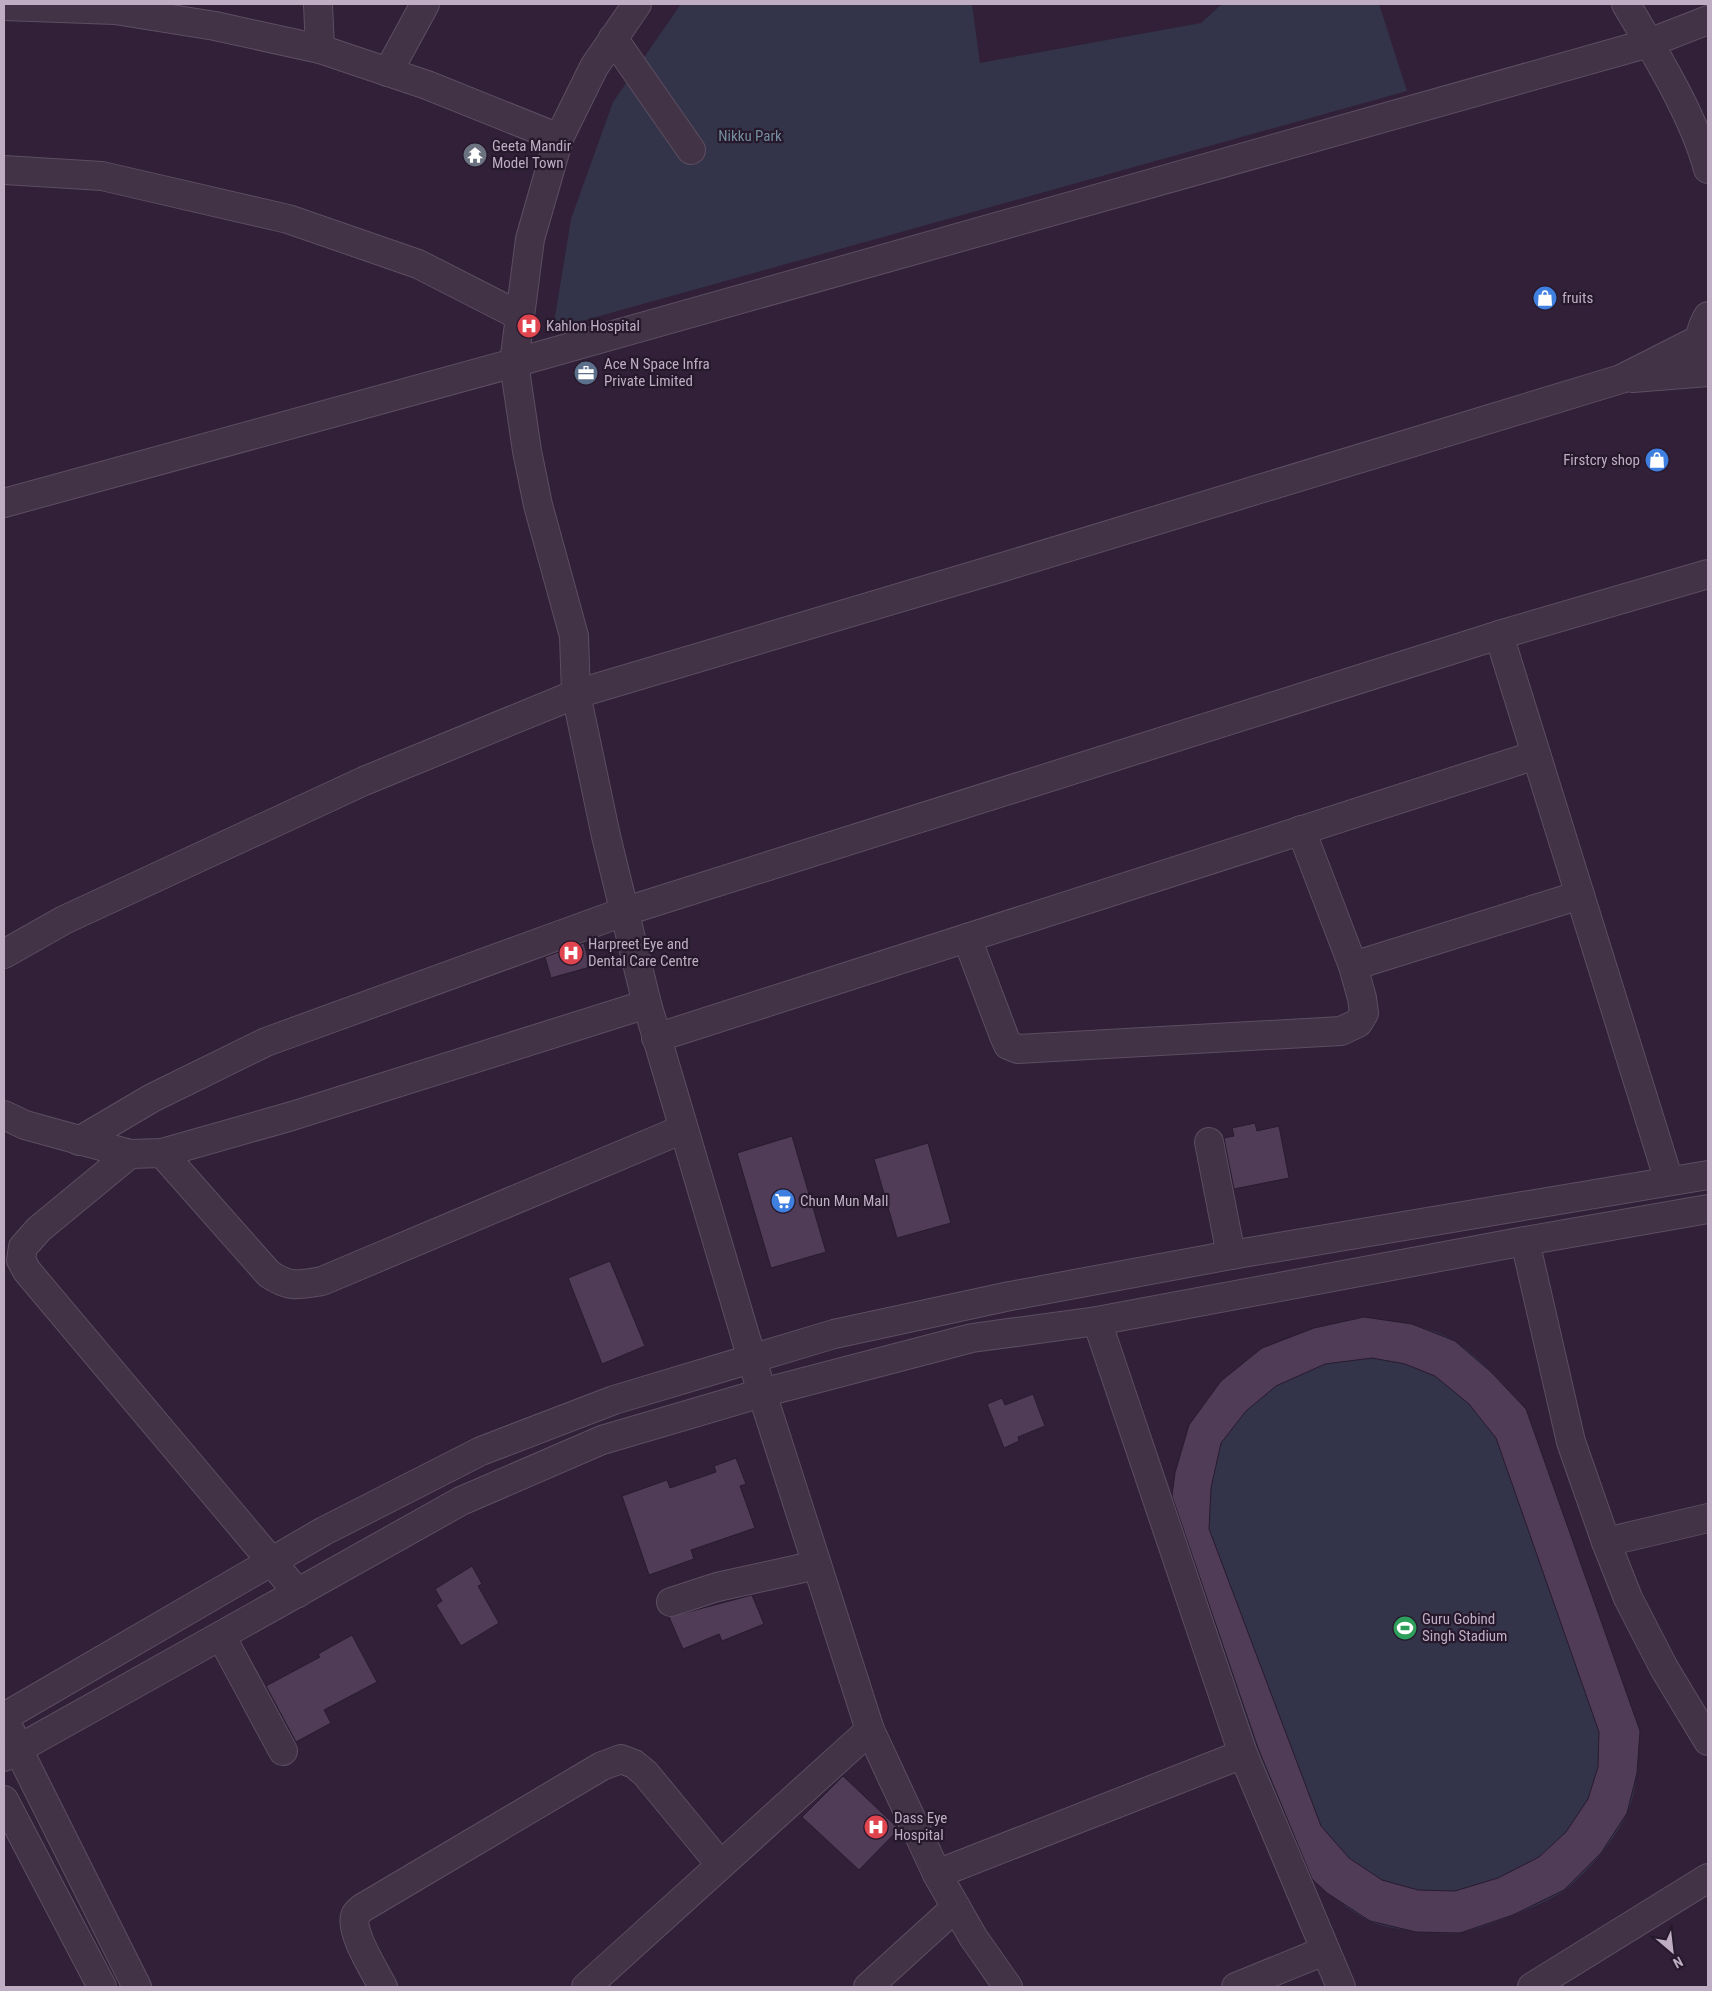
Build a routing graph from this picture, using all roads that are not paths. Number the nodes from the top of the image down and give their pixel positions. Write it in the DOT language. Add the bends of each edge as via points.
graph roads {
  1 [pos="318,4"];
  2 [pos="425,4"];
  3 [pos="637,4"];
  4 [pos="1626,4"];
  5 [pos="4,6"];
  6 [pos="163,11"];
  7 [pos="1708,20"];
  8 [pos="614,38"];
  9 [pos="1649,43"];
  10 [pos="320,49"];
  11 [pos="388,72"];
  12 [pos="559,138"];
  13 [pos="691,150"];
  14 [pos="1708,169"];
  15 [pos="4,170"];
  16 [pos="518,315"];
  17 [pos="1704,327"];
  18 [pos="514,363"];
  19 [pos="1708,372"];
  20 [pos="1621,379"];
  21 [pos="4,503"];
  22 [pos="1708,574"];
  23 [pos="1499,635"];
  24 [pos="576,694"];
  25 [pos="1536,755"];
  26 [pos="1302,830"];
  27 [pos="1580,895"];
  28 [pos="626,912"];
  29 [pos="967,938"];
  30 [pos="4,954"];
  31 [pos="1353,966"];
  32 [pos="647,1004"];
  33 [pos="656,1038"];
  34 [pos="4,1115"];
  35 [pos="683,1129"];
  36 [pos="79,1141"];
  37 [pos="1209,1142"];
  38 [pos="162,1153"];
  39 [pos="130,1154"];
  40 [pos="1708,1175"];
  41 [pos="1669,1182"];
  42 [pos="1598,1194"];
  43 [pos="1708,1209"];
  44 [pos="1608,1226"];
  45 [pos="1525,1240"];
  46 [pos="1230,1255"];
  47 [pos="1097,1321"];
  48 [pos="752,1359"];
  49 [pos="762,1393"];
  50 [pos="1708,1518"];
  51 [pos="1606,1542"];
  52 [pos="271,1562"];
  53 [pos="817,1564"];
  54 [pos="298,1593"];
  55 [pos="671,1602"];
  56 [pos="221,1636"];
  57 [pos="4,1715"];
  58 [pos="870,1730"];
  59 [pos="1708,1741"];
  60 [pos="283,1751"];
  61 [pos="11,1753"];
  62 [pos="1243,1754"];
  63 [pos="4,1800"];
  64 [pos="720,1864"];
  65 [pos="937,1874"];
  66 [pos="1708,1878"];
  67 [pos="956,1907"];
  68 [pos="1324,1951"];
  69 [pos="102,1987"];
  70 [pos="137,1987"];
  71 [pos="383,1987"];
  72 [pos="586,1987"];
  73 [pos="868,1987"];
  74 [pos="1008,1987"];
  75 [pos="1236,1987"];
  76 [pos="1341,1987"];
  77 [pos="1532,1987"];
  1 -- 10 [label="street"];
  2 -- 11 [label="street"];
  3 -- 8 [label="street"];
  4 -- 9 [label="street"];
  5 -- 6 [label="street"];
  6 -- 10 [label="street"];
  7 -- 9 [label="street"];
  8 -- 12 [label="street" via="594,67"];
  8 -- 13 [label="street"];
  9 -- 14 [label="street" via="1703,151"];
  9 -- 18 [label="street"];
  10 -- 11 [label="street"];
  11 -- 12 [label="street"];
  12 -- 16 [label="street" via="530,239"];
  15 -- 16 [label="street" via="102,176 288,219 418,264"];
  16 -- 18 [label="street"];
  17 -- 19 [label="street" via="1701,358"];
  17 -- 20 [label="street"];
  18 -- 21 [label="street"];
  18 -- 24 [label="street" via="538,505 574,636"];
  19 -- 20 [label="street"];
  20 -- 24 [label="street"];
  22 -- 23 [label="street"];
  23 -- 25 [label="street"];
  23 -- 28 [label="street"];
  24 -- 28 [label="street" via="606,836"];
  24 -- 30 [label="street" via="364,781 64,920"];
  25 -- 26 [label="street"];
  25 -- 27 [label="street"];
  26 -- 29 [label="street"];
  26 -- 31 [label="street"];
  27 -- 31 [label="street"];
  27 -- 41 [label="street"];
  28 -- 32 [label="street"];
  28 -- 36 [label="street" via="266,1042 152,1098"];
  29 -- 31 [label="street" via="1008,1045 1018,1049 1341,1031 1358,1023 1364,1013"];
  29 -- 33 [label="street"];
  32 -- 33 [label="street"];
  32 -- 38 [label="street" via="292,1116"];
  33 -- 35 [label="street"];
  34 -- 36 [label="street" via="25,1125"];
  35 -- 38 [label="street" via="322,1281 295,1286 282,1283 269,1274"];
  35 -- 48 [label="street"];
  36 -- 39 [label="street"];
  37 -- 46 [label="street"];
  38 -- 39 [label="street"];
  39 -- 52 [label="street" via="39,1229 23,1247 21,1260"];
  40 -- 41 [label="street"];
  41 -- 42 [label="street"];
  42 -- 44 [label="street"];
  42 -- 46 [label="street"];
  43 -- 44 [label="street"];
  44 -- 45 [label="street"];
  45 -- 47 [label="street"];
  45 -- 51 [label="street" via="1571,1442"];
  46 -- 48 [label="street" via="834,1334"];
  47 -- 49 [label="street" via="972,1338 925,1348"];
  47 -- 62 [label="street"];
  48 -- 49 [label="street"];
  48 -- 52 [label="street" via="614,1400 481,1450"];
  49 -- 53 [label="street"];
  49 -- 54 [label="street" via="602,1440 461,1502"];
  50 -- 51 [label="street"];
  51 -- 59 [label="street" via="1632,1607"];
  52 -- 54 [label="street"];
  52 -- 57 [label="street"];
  53 -- 55 [label="street" via="717,1587"];
  53 -- 58 [label="street"];
  54 -- 56 [label="street"];
  56 -- 60 [label="street"];
  56 -- 61 [label="street"];
  57 -- 61 [label="street"];
  58 -- 64 [label="street"];
  58 -- 65 [label="street"];
  61 -- 70 [label="street"];
  62 -- 65 [label="street"];
  62 -- 68 [label="street"];
  63 -- 69 [label="street"];
  64 -- 71 [label="street" via="645,1773 621,1759 611,1762 356,1914 354,1924 358,1937"];
  64 -- 72 [label="street"];
  65 -- 67 [label="street"];
  66 -- 77 [label="street"];
  67 -- 73 [label="street"];
  67 -- 74 [label="street"];
  68 -- 75 [label="street"];
  68 -- 76 [label="street"];
}
